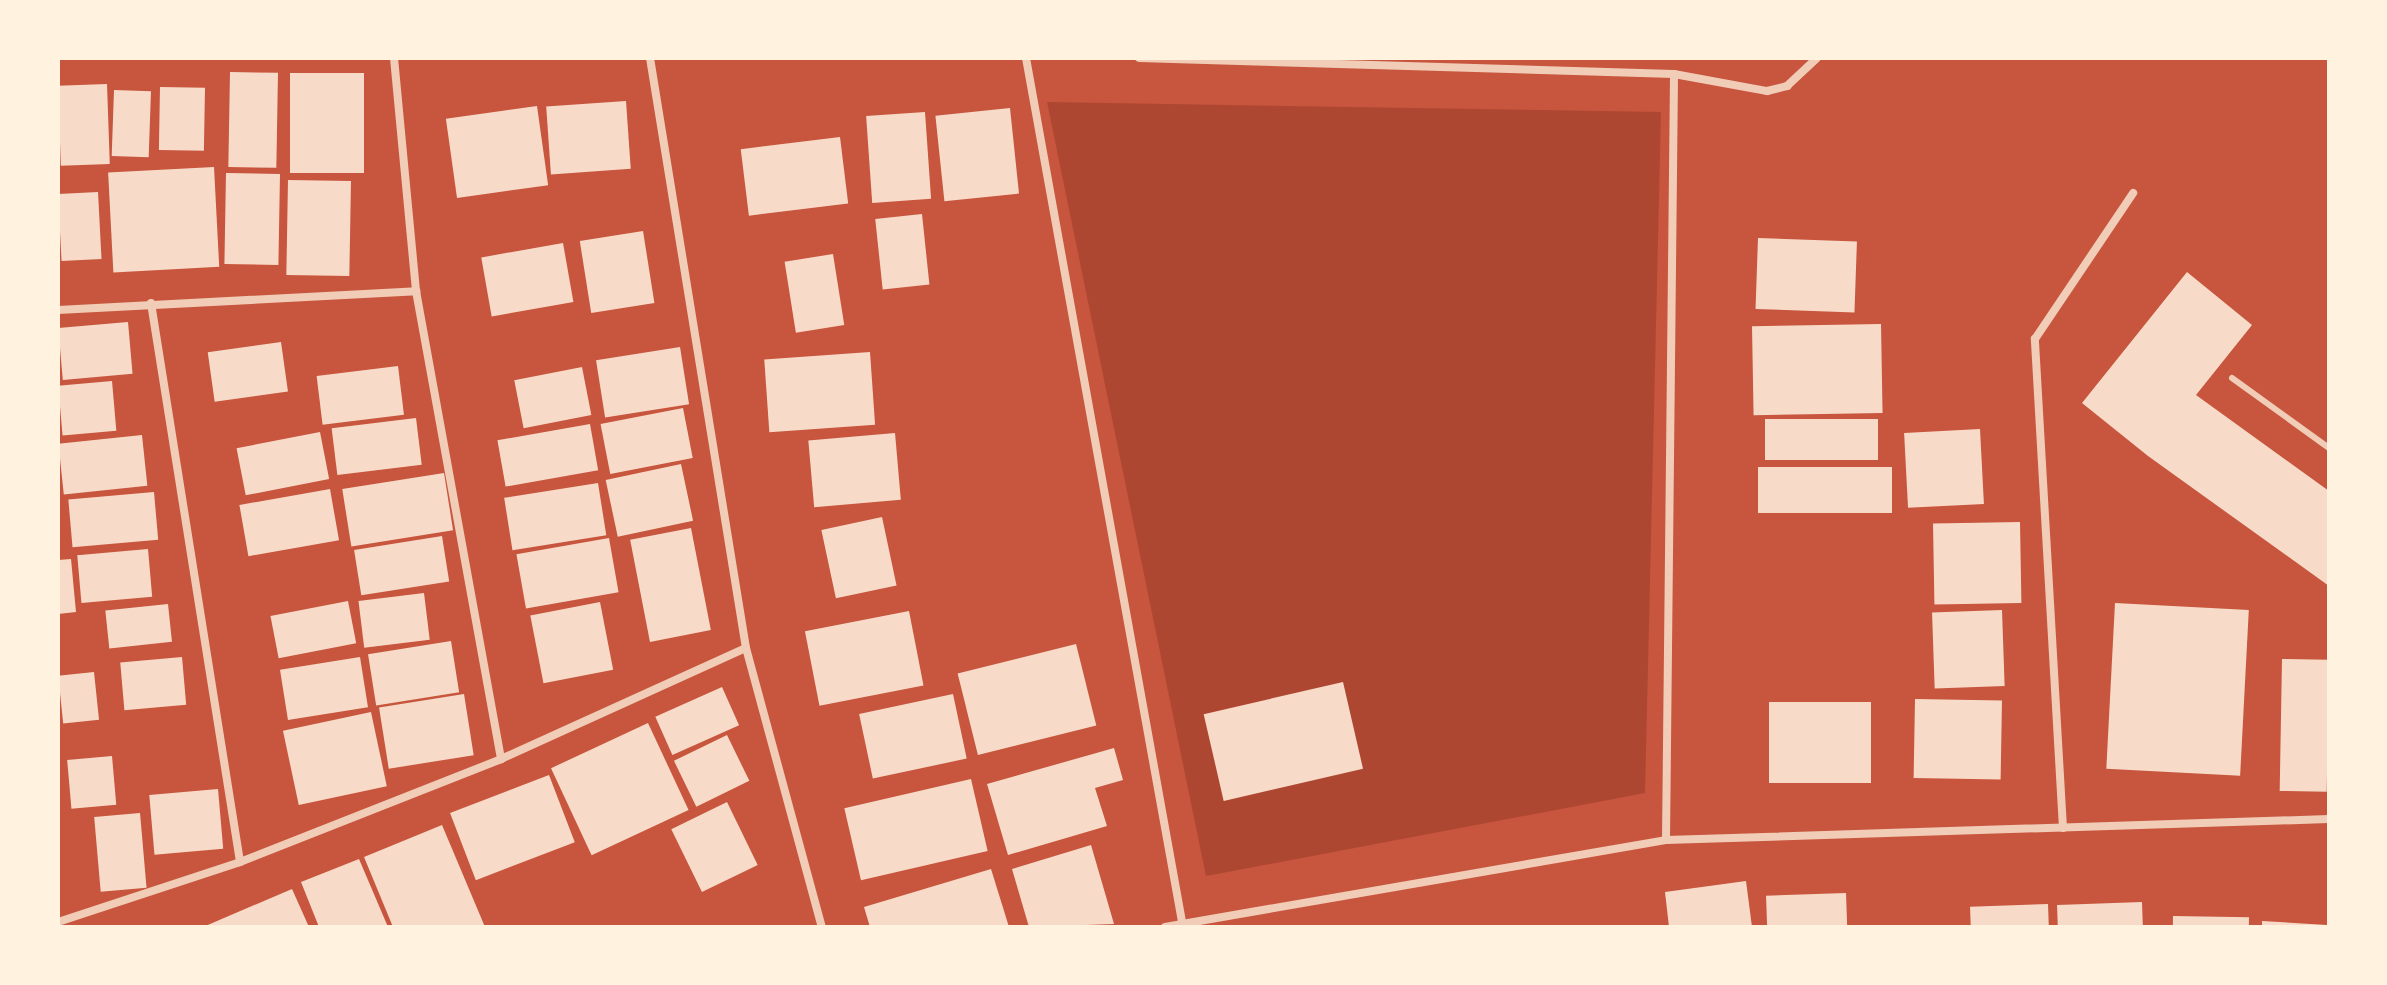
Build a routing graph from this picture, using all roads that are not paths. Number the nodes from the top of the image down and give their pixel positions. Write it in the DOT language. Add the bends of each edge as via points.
graph roads {
  1 [pos="394,58"];
  2 [pos="650,58"];
  3 [pos="1026,58"];
  4 [pos="1139,58"];
  5 [pos="1817,58"];
  6 [pos="1674,74"];
  7 [pos="2133,193"];
  8 [pos="416,291"];
  9 [pos="151,303"];
  10 [pos="58,310"];
  11 [pos="2232,378"];
  12 [pos="2329,448"];
  13 [pos="746,648"];
  14 [pos="501,759"];
  15 [pos="2329,819"];
  16 [pos="2063,828"];
  17 [pos="1666,840"];
  18 [pos="240,862"];
  19 [pos="58,922"];
  20 [pos="1182,925"];
  21 [pos="822,927"];
  22 [pos="1165,927"];
  1 -- 8 [label="street"];
  2 -- 13 [label="street"];
  3 -- 20 [label="street"];
  4 -- 6 [label="street"];
  5 -- 6 [label="street" via="1787,86 1767,91"];
  6 -- 17 [label="street"];
  7 -- 16 [label="street" via="2035,339"];
  8 -- 9 [label="street"];
  8 -- 14 [label="street"];
  9 -- 10 [label="street"];
  9 -- 18 [label="street"];
  11 -- 12 [label="lane"];
  13 -- 14 [label="street"];
  13 -- 21 [label="street"];
  14 -- 18 [label="street"];
  15 -- 16 [label="street"];
  16 -- 17 [label="street"];
  17 -- 20 [label="street"];
  18 -- 19 [label="street"];
  20 -- 22 [label="street"];
}
